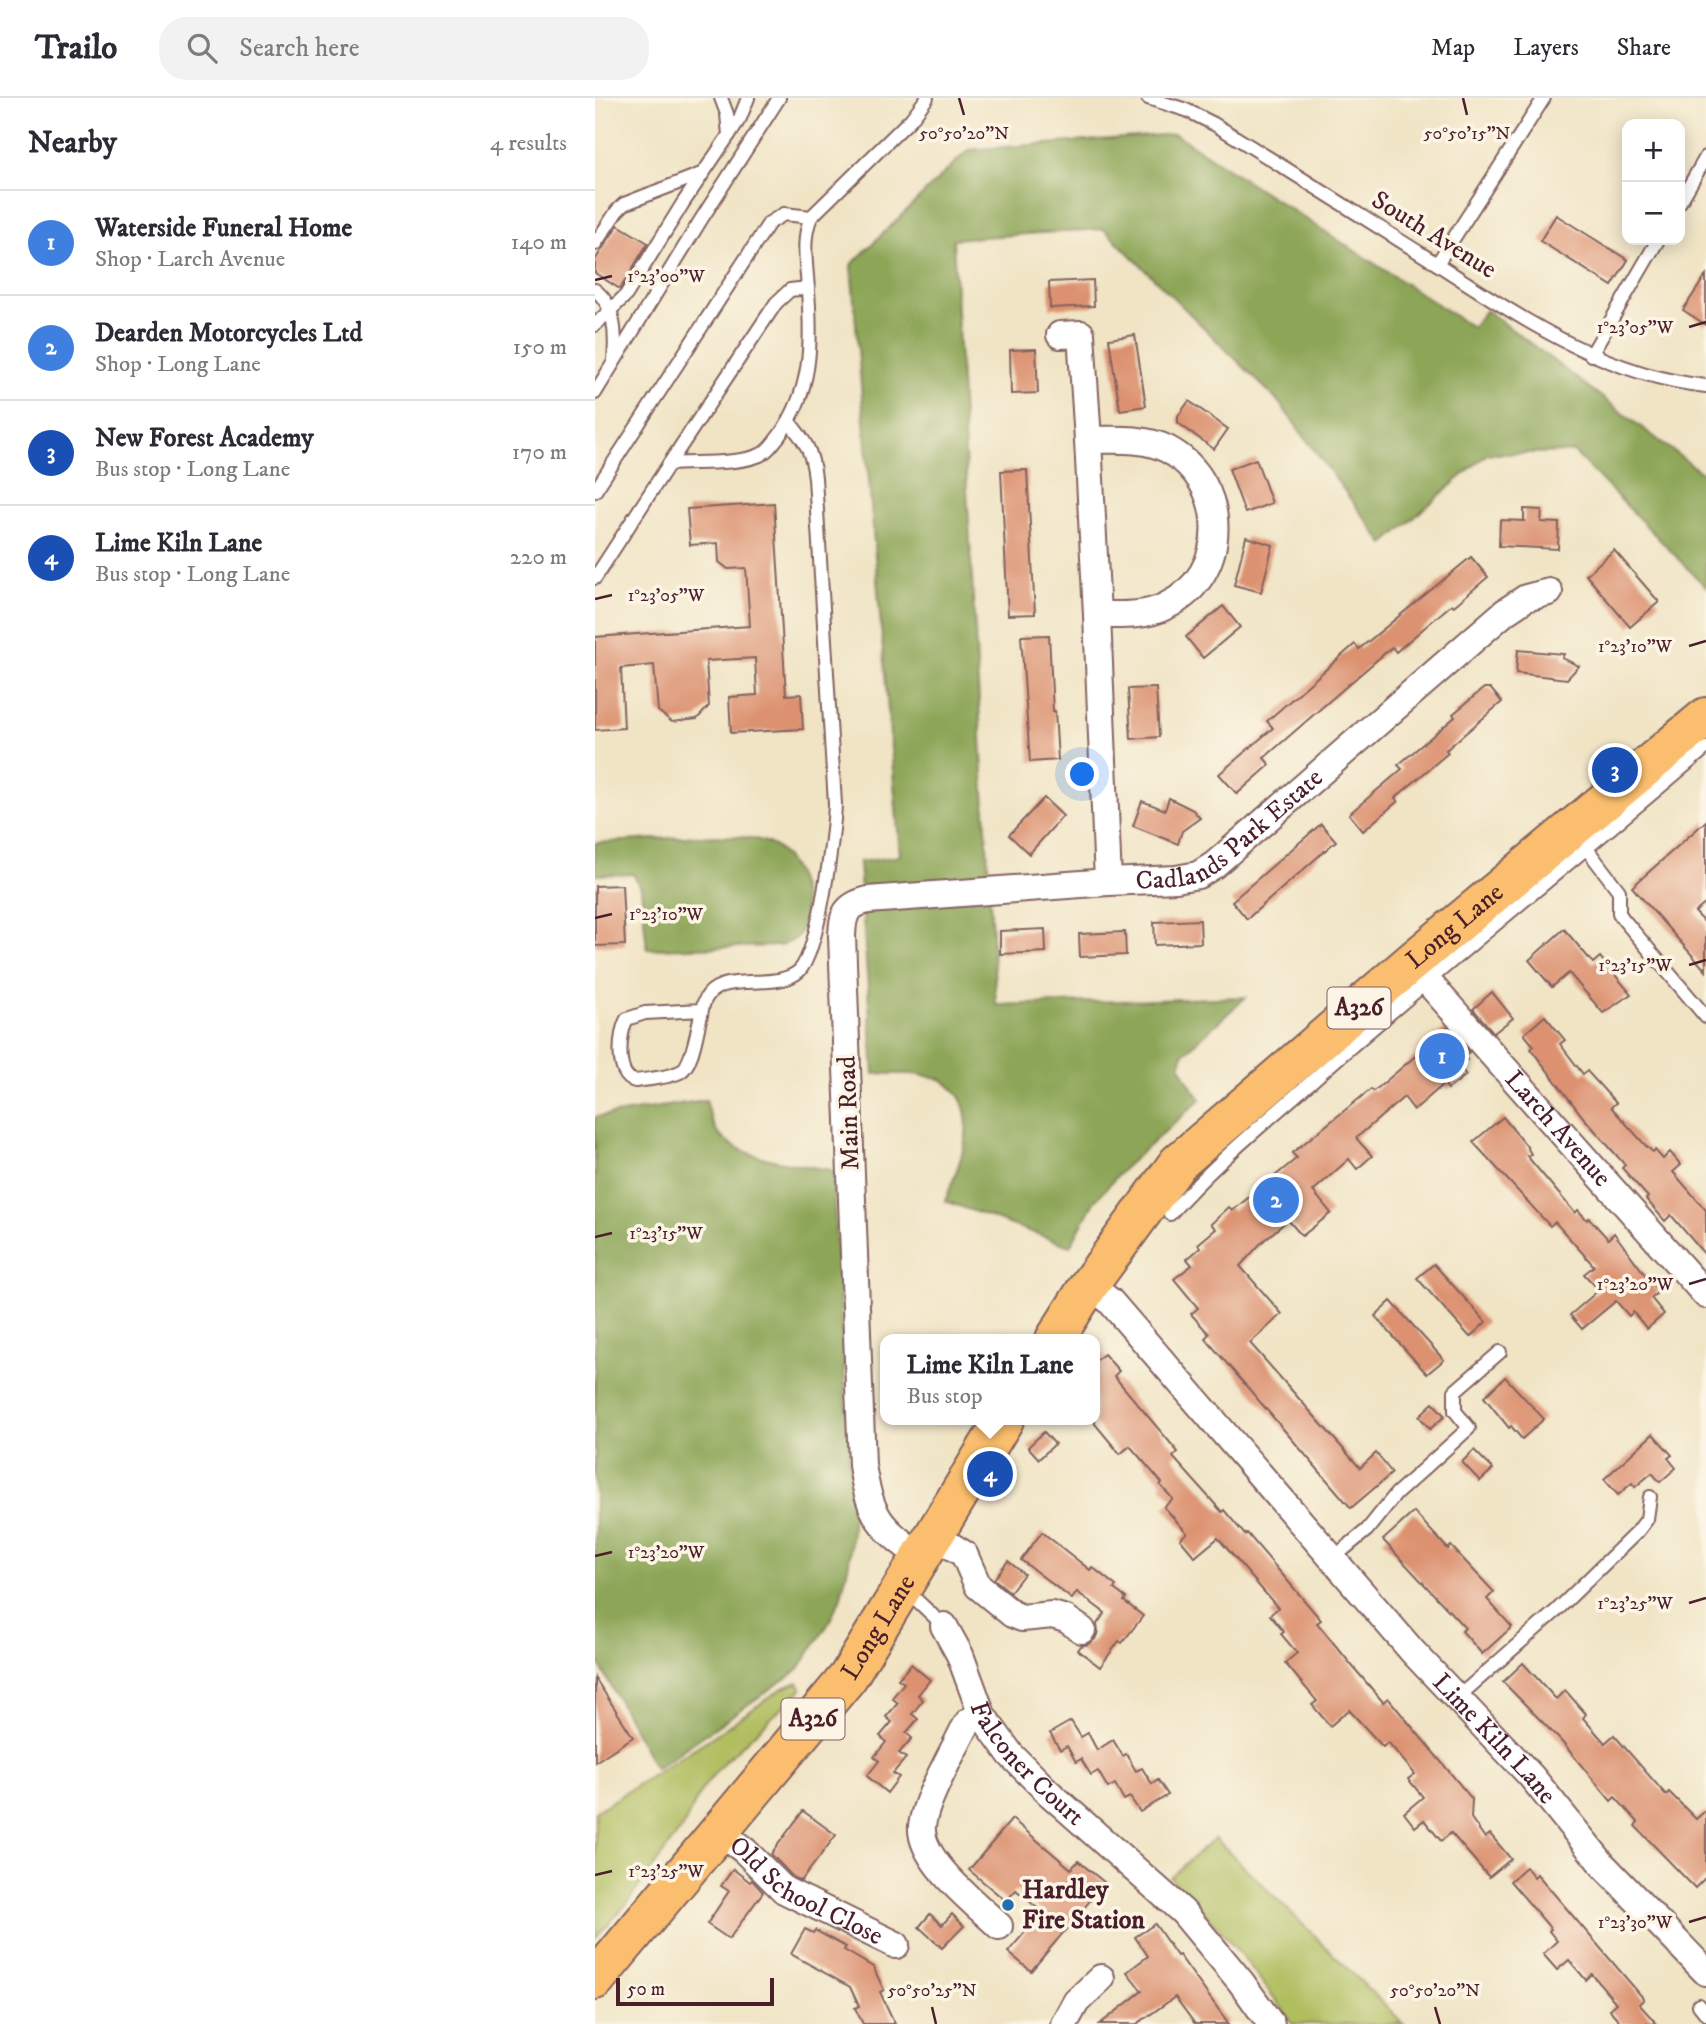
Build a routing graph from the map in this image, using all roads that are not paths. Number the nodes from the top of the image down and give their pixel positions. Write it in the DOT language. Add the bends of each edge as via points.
graph roads {
  1 [pos="721,98"];
  2 [pos="748,98"];
  3 [pos="779,98"];
  4 [pos="927,98"];
  5 [pos="1148,98"];
  6 [pos="1544,98"];
  7 [pos="1167,101"];
  8 [pos="729,135"];
  9 [pos="1705,163"];
  10 [pos="703,173"];
  11 [pos="1685,194"];
  12 [pos="811,217"];
  13 [pos="595,244"];
  14 [pos="1655,245"];
  15 [pos="1437,264"];
  16 [pos="808,288"];
  17 [pos="595,290"];
  18 [pos="610,310"];
  19 [pos="595,326"];
  20 [pos="1080,334"];
  21 [pos="1591,355"];
  22 [pos="614,365"];
  23 [pos="1706,386"];
  24 [pos="595,393"];
  25 [pos="789,422"];
  26 [pos="1087,440"];
  27 [pos="669,464"];
  28 [pos="595,491"];
  29 [pos="595,578"];
  30 [pos="1549,592"];
  31 [pos="1097,615"];
  32 [pos="1706,717"];
  33 [pos="1706,748"];
  34 [pos="1587,849"];
  35 [pos="1108,881"];
  36 [pos="1421,970"];
  37 [pos="702,1010"];
  38 [pos="1706,1017"];
  39 [pos="1170,1214"];
  40 [pos="1089,1285"];
  41 [pos="1706,1295"];
  42 [pos="1058,1334"];
  43 [pos="1500,1352"];
  44 [pos="1001,1425"];
  45 [pos="1650,1497"];
  46 [pos="1331,1559"];
  47 [pos="921,1560"];
  48 [pos="944,1626"];
  49 [pos="1082,1630"];
  50 [pos="1457,1698"];
  51 [pos="982,1715"];
  52 [pos="719,1831"];
  53 [pos="999,1926"];
  54 [pos="896,1945"];
  55 [pos="1706,1972"];
  56 [pos="1101,1978"];
  57 [pos="595,1980"];
  58 [pos="1064,2024"];
  59 [pos="1271,2024"];
  1 -- 8 [label="lane"];
  2 -- 8 [label="lane"];
  3 -- 22 [label="lane"];
  4 -- 12 [label="lane"];
  5 -- 7 [label="lane, South Avenue"];
  6 -- 15 [label="lane"];
  7 -- 15 [label="lane, South Avenue" via="1214,124"];
  8 -- 10 [label="lane"];
  9 -- 11 [label="lane"];
  10 -- 13 [label="lane" via="624,204"];
  10 -- 18 [label="lane" via="626,295"];
  12 -- 16 [label="lane" via="805,236"];
  12 -- 28 [label="lane" via="784,214 769,223"];
  14 -- 21 [label="lane"];
  15 -- 21 [label="lane, South Avenue"];
  16 -- 25 [label="lane" via="811,352"];
  16 -- 27 [label="lane" via="790,290 776,303"];
  17 -- 18 [label="lane"];
  18 -- 19 [label="lane"];
  18 -- 22 [label="lane"];
  20 -- 26 [label="street, Cadlands Park Estate"];
  21 -- 23 [label="lane, South Avenue" via="1651,377"];
  22 -- 24 [label="lane"];
  25 -- 27 [label="lane" via="760,455"];
  25 -- 37 [label="lane" via="809,449 815,478 835,804 832,837 813,944 804,965 792,976 715,989 707,995"];
  26 -- 31 [label="street, Cadlands Park Estate"];
  26 -- 31 [label="street" via="1141,441 1181,458 1202,481 1216,524 1206,568 1184,595 1145,613"];
  27 -- 29 [label="lane"];
  30 -- 35 [label="street, Cadlands Park Estate" via="1526,598 1505,612 1207,870 1176,880"];
  31 -- 35 [label="street, Cadlands Park Estate"];
  32 -- 36 [label="main road, Long Lane / A326"];
  33 -- 34 [label="lane"];
  34 -- 36 [label="lane"];
  34 -- 38 [label="lane" via="1619,891 1623,919"];
  35 -- 47 [label="street, Main Road" via="868,900 849,907 845,914 842,936 862,1465 869,1499 881,1523"];
  36 -- 39 [label="lane"];
  36 -- 40 [label="main road, Long Lane / A326" via="1178,1163"];
  36 -- 41 [label="street, Larch Avenue"];
  37 -- 37 [label="lane" via="688,1065 681,1072 629,1080 624,1074 621,1045 627,1019 645,1013"];
  40 -- 42 [label="main road, Long Lane / A326"];
  40 -- 46 [label="street, Lime Kiln Lane" via="1110,1301"];
  43 -- 46 [label="lane" via="1455,1391 1455,1411 1469,1428 1396,1494 1367,1530"];
  44 -- 47 [label="main road, Long Lane / A326"];
  45 -- 50 [label="lane" via="1647,1519 1638,1531"];
  46 -- 50 [label="street, Lime Kiln Lane"];
  47 -- 48 [label="lane, Falconer Court"];
  47 -- 49 [label="street" via="964,1554 978,1586 1012,1614 1022,1618 1052,1615"];
  47 -- 52 [label="main road, Long Lane / A326" via="848,1677"];
  48 -- 51 [label="street, Falconer Court"];
  50 -- 55 [label="street, Lime Kiln Lane" via="1531,1776 1603,1865"];
  51 -- 53 [label="street" via="969,1721 963,1731 924,1817 922,1835 940,1868"];
  51 -- 59 [label="street, Falconer Court" via="1020,1764 1183,1912"];
  52 -- 54 [label="street, Old School Close" via="784,1890"];
  52 -- 57 [label="main road, Long Lane / A326"];
  56 -- 58 [label="street" via="1076,2002"];
}
